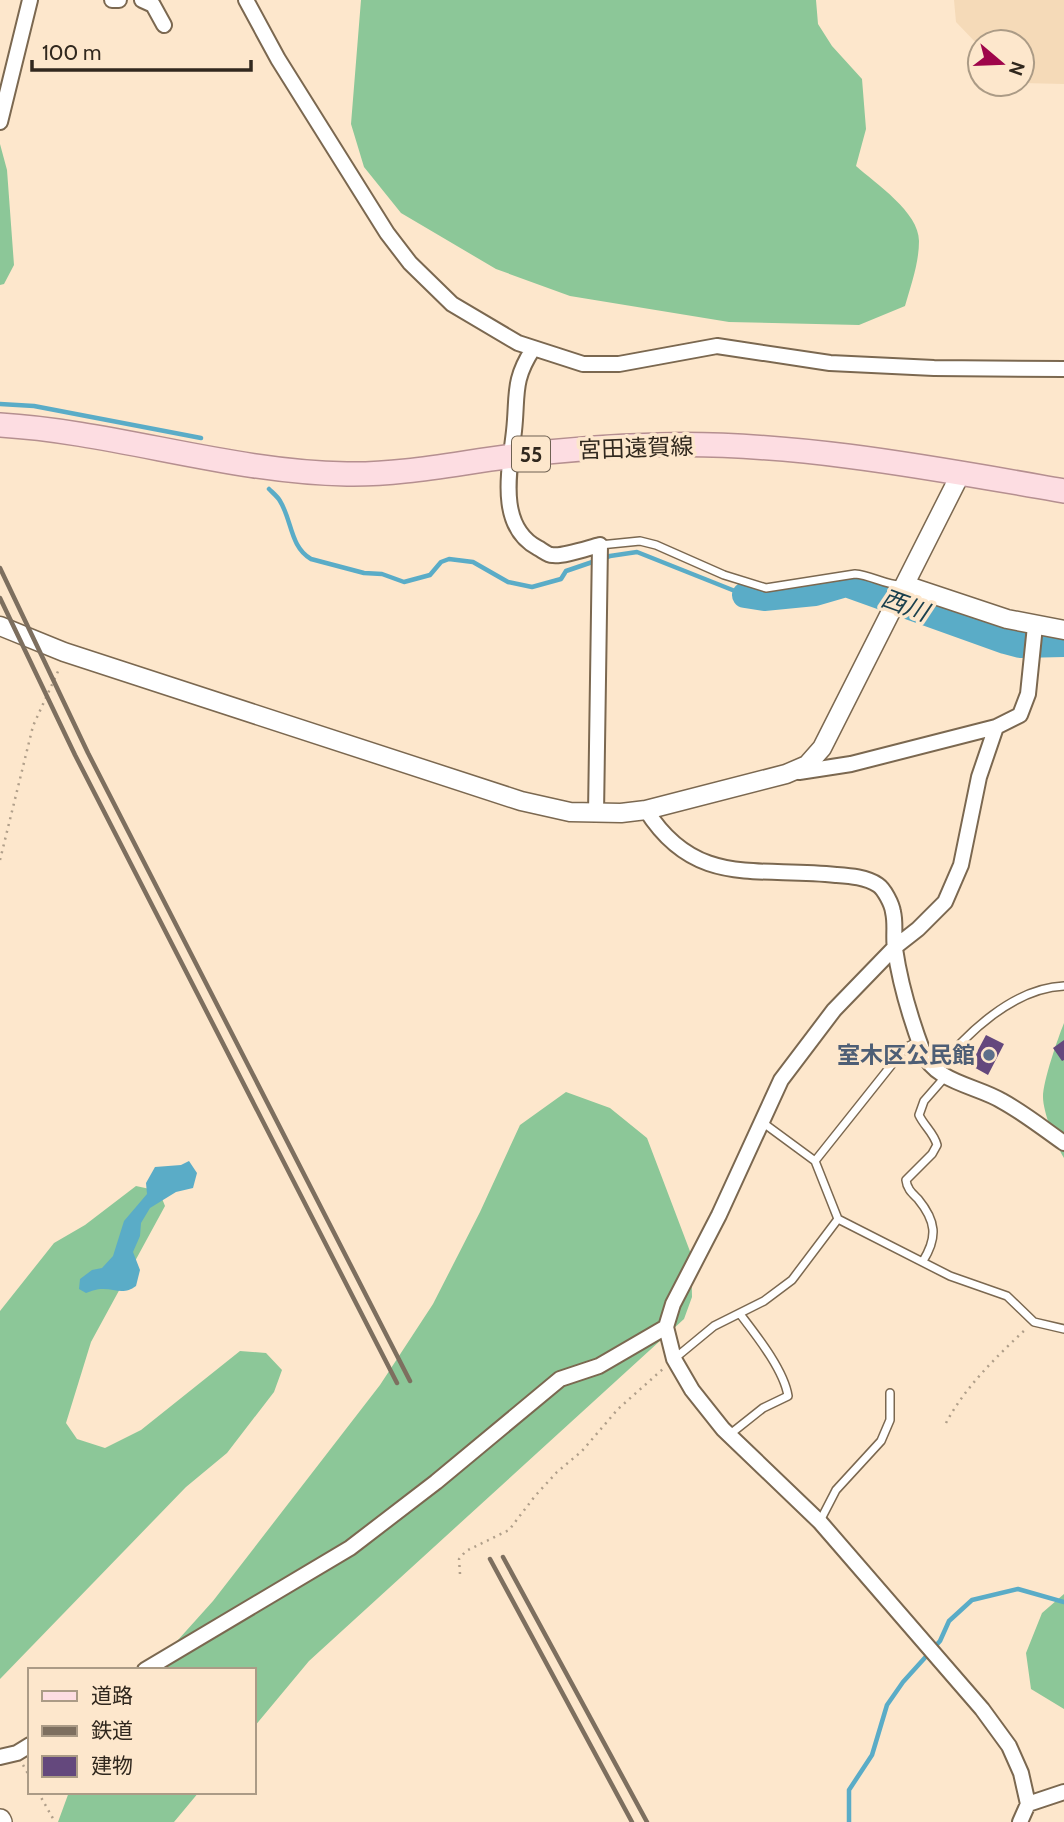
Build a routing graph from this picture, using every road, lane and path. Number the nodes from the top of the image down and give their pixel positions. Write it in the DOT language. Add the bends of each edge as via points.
graph roads {
  1 [pos="30,0"];
  2 [pos="112,0"];
  3 [pos="119,0"];
  4 [pos="142,0"];
  5 [pos="246,0"];
  6 [pos="164,25"];
  7 [pos="0,122"];
  8 [pos="533,349"];
  9 [pos="1064,369"];
  10 [pos="0,425"];
  11 [pos="510,457"];
  12 [pos="961,472"];
  13 [pos="1064,491"];
  14 [pos="600,545"];
  15 [pos="905,585"];
  16 [pos="0,626"];
  17 [pos="1035,626"];
  18 [pos="1064,630"];
  19 [pos="64,652"];
  20 [pos="996,727"];
  21 [pos="786,774"];
  22 [pos="646,810"];
  23 [pos="596,814"];
  24 [pos="0,860"];
  25 [pos="895,947"];
  26 [pos="1064,986"];
  27 [pos="919,1041"];
  28 [pos="941,1074"];
  29 [pos="761,1122"];
  30 [pos="1064,1143"];
  31 [pos="815,1161"];
  32 [pos="838,1219"];
  33 [pos="923,1261"];
  34 [pos="740,1314"];
  35 [pos="1034,1322"];
  36 [pos="666,1327"];
  37 [pos="1064,1329"];
  38 [pos="674,1359"];
  39 [pos="890,1393"];
  40 [pos="946,1423"];
  41 [pos="729,1435"];
  42 [pos="820,1522"];
  43 [pos="460,1574"];
  44 [pos="149,1668"];
  45 [pos="28,1746"];
  46 [pos="0,1757"];
  47 [pos="1064,1792"];
  48 [pos="39,1794"];
  49 [pos="1028,1804"];
  50 [pos="55,1822"];
  51 [pos="1020,1822"];
  1 -- 7 [label="street"];
  2 -- 3 [label="street"];
  4 -- 6 [label="street" via="153,5"];
  5 -- 8 [label="street" via="278,59 410,263 452,304"];
  8 -- 9 [label="street" via="583,365 619,364 717,346 830,363"];
  8 -- 11 [label="street" via="521,368 515,395"];
  10 -- 11 [label="main road, 宮田遠賀線 / 55" via="43,428 255,466 347,474 402,472"];
  11 -- 12 [label="main road, 宮田遠賀線 / 55" via="584,448 723,445"];
  11 -- 14 [label="street" via="508,503 528,542 553,555"];
  12 -- 13 [label="main road, 宮田遠賀線 / 55"];
  12 -- 15 [label="street"];
  14 -- 15 [label="lane" via="640,541 656,545 766,588 855,574"];
  14 -- 23 [label="street"];
  15 -- 17 [label="street"];
  15 -- 21 [label="street" via="822,748 807,765"];
  16 -- 19 [label="street"];
  17 -- 18 [label="street"];
  17 -- 20 [label="street" via="1028,694 1020,715"];
  19 -- 23 [label="street" via="521,802"];
  19 -- 24 [label="path" via="33,726"];
  20 -- 21 [label="street" via="851,764"];
  20 -- 25 [label="street" via="979,777 961,866 945,902"];
  21 -- 22 [label="street"];
  22 -- 23 [label="street"];
  22 -- 25 [label="street" via="672,842 724,869 860,877 879,885 893,909"];
  25 -- 27 [label="street"];
  25 -- 29 [label="street" via="794,1060"];
  26 -- 28 [label="lane" via="1026,995 972,1030"];
  27 -- 28 [label="street" via="924,1056"];
  27 -- 31 [label="lane" via="905,1048"];
  28 -- 30 [label="street" via="1001,1100"];
  28 -- 33 [label="lane" via="919,1115 937,1144 906,1180 930,1214 933,1227"];
  29 -- 31 [label="lane"];
  29 -- 36 [label="street"];
  31 -- 32 [label="lane"];
  32 -- 33 [label="lane"];
  32 -- 34 [label="lane" via="792,1280"];
  33 -- 35 [label="lane" via="1007,1296"];
  34 -- 38 [label="lane" via="714,1326"];
  34 -- 41 [label="lane" via="773,1363 788,1396 762,1408"];
  35 -- 37 [label="lane"];
  35 -- 40 [label="path" via="956,1404"];
  36 -- 38 [label="street"];
  36 -- 44 [label="street" via="599,1366 560,1379 350,1548"];
  38 -- 41 [label="street" via="692,1390"];
  38 -- 43 [label="path" via="618,1409 509,1530 466,1551 459,1559"];
  39 -- 42 [label="lane" via="890,1420 881,1441 836,1490"];
  41 -- 42 [label="street"];
  42 -- 49 [label="street" via="982,1709 1009,1746"];
  45 -- 46 [label="street"];
  47 -- 49 [label="street"];
  48 -- 50 [label="path"];
  49 -- 51 [label="street"];
}
